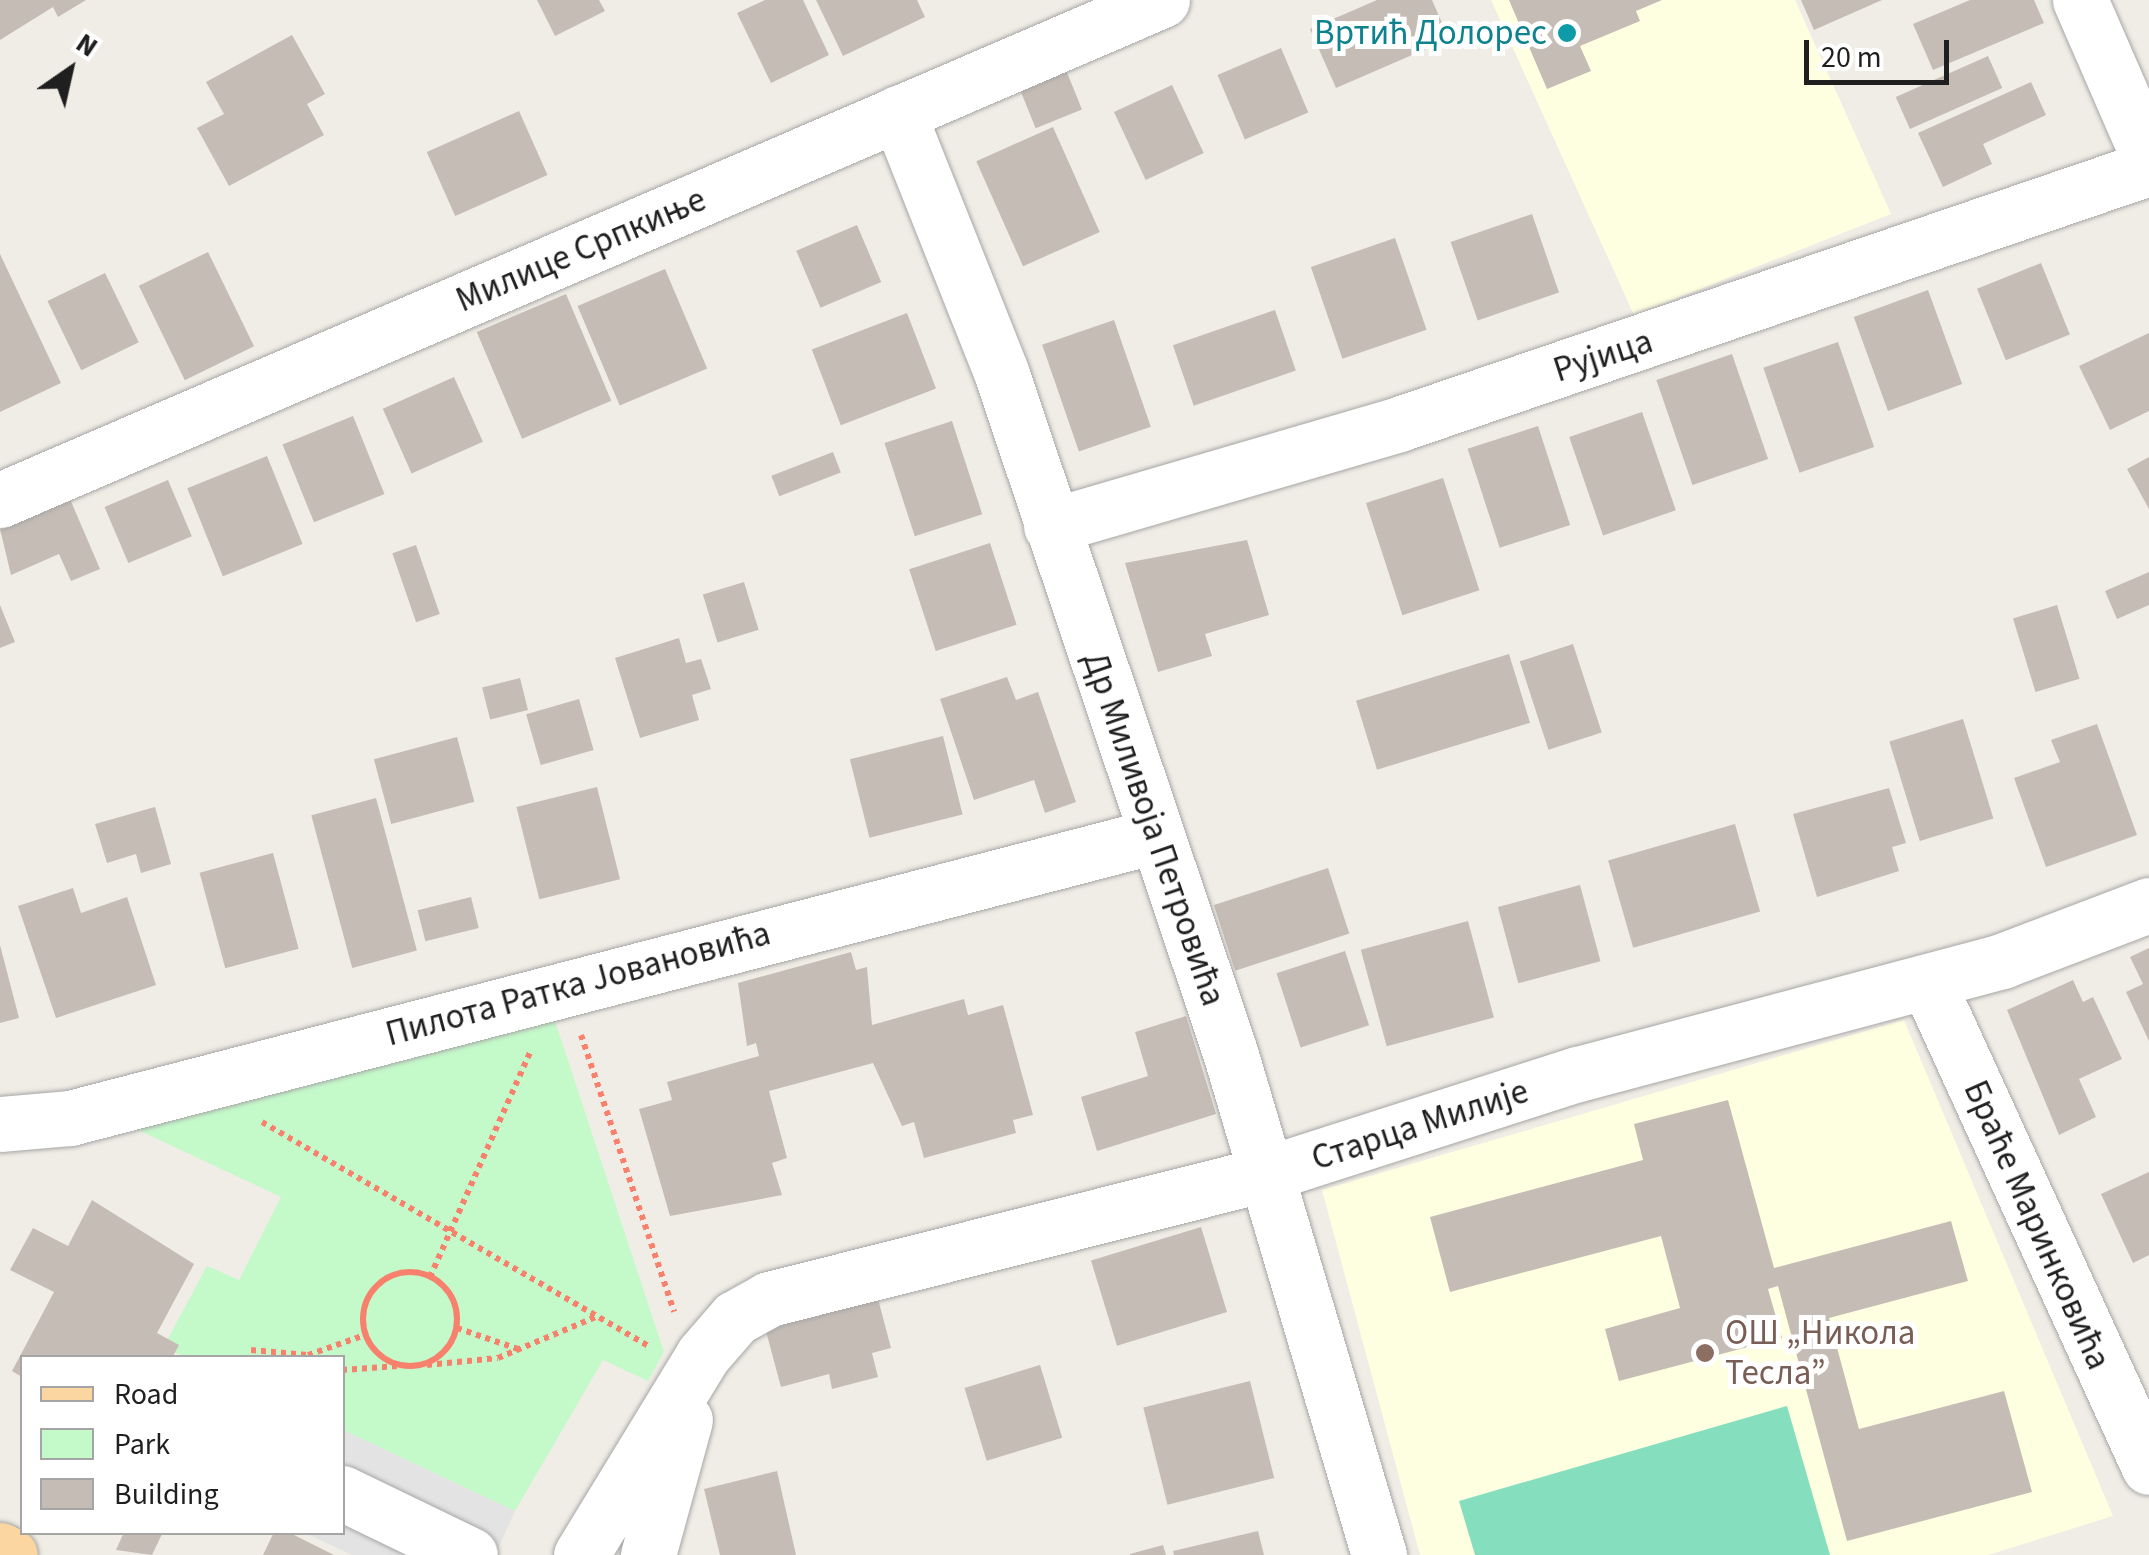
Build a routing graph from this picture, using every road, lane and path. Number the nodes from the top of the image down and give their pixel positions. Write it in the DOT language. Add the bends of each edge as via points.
graph roads {
  1 [pos="1162,0"];
  2 [pos="2080,0"];
  3 [pos="898,113"];
  4 [pos="2149,159"];
  5 [pos="2149,168"];
  6 [pos="0,500"];
  7 [pos="1051,526"];
  8 [pos="1155,836"];
  9 [pos="2149,905"];
  10 [pos="1928,982"];
  11 [pos="564,986"];
  12 [pos="534,1046"];
  13 [pos="197,1084"];
  14 [pos="0,1124"];
  15 [pos="1269,1173"];
  16 [pos="447,1230"];
  17 [pos="430,1276"];
  18 [pos="597,1316"];
  19 [pos="457,1328"];
  20 [pos="365,1334"];
  21 [pos="519,1349"];
  22 [pos="251,1350"];
  23 [pos="288,1352"];
  24 [pos="295,1355"];
  25 [pos="698,1363"];
  26 [pos="399,1366"];
  27 [pos="415,1367"];
  28 [pos="345,1370"];
  29 [pos="2149,1467"];
  30 [pos="345,1494"];
  31 [pos="0,1550"];
  32 [pos="10,1555"];
  33 [pos="470,1555"];
  34 [pos="582,1555"];
  35 [pos="648,1555"];
  36 [pos="1379,1555"];
  1 -- 3 [label="street, Милице Српкиње"];
  2 -- 4 [label="street"];
  3 -- 6 [label="street, Милице Српкиње"];
  3 -- 7 [label="street, Др Миливоја Петровића"];
  5 -- 7 [label="street, Рујица" via="1399,424"];
  7 -- 8 [label="street, Др Миливоја Петровића"];
  8 -- 11 [label="street, Пилота Ратка Јовановића"];
  8 -- 15 [label="street, Др Миливоја Петровића"];
  9 -- 10 [label="street, Старца Милије"];
  10 -- 15 [label="street, Старца Милије" via="1578,1074"];
  10 -- 29 [label="street, Браће Маринковића"];
  11 -- 13 [label="street, Пилота Ратка Јовановића"];
  11 -- 25 [label="path"];
  12 -- 16 [label="path"];
  13 -- 14 [label="street, Пилота Ратка Јовановића" via="70,1118"];
  13 -- 16 [label="path"];
  15 -- 25 [label="street, Старца Милије" via="769,1299 735,1318"];
  15 -- 36 [label="street, Др Миливоја Петровића"];
  16 -- 17 [label="path"];
  16 -- 18 [label="path"];
  17 -- 19 [label="path" via="452,1297"];
  17 -- 20 [label="path" via="385,1279 365,1304"];
  18 -- 21 [label="path"];
  18 -- 25 [label="path"];
  19 -- 21 [label="path"];
  19 -- 27 [label="path" via="443,1354"];
  20 -- 23 [label="path"];
  20 -- 26 [label="path"];
  21 -- 27 [label="path"];
  22 -- 23 [label="path"];
  23 -- 24 [label="path"];
  25 -- 34 [label="street, Старца Милије"];
  25 -- 35 [label="street, Старца Милије"];
  26 -- 27 [label="path"];
  26 -- 28 [label="path"];
  30 -- 33 [label="street"];
  31 -- 32 [label="main road"];
}
